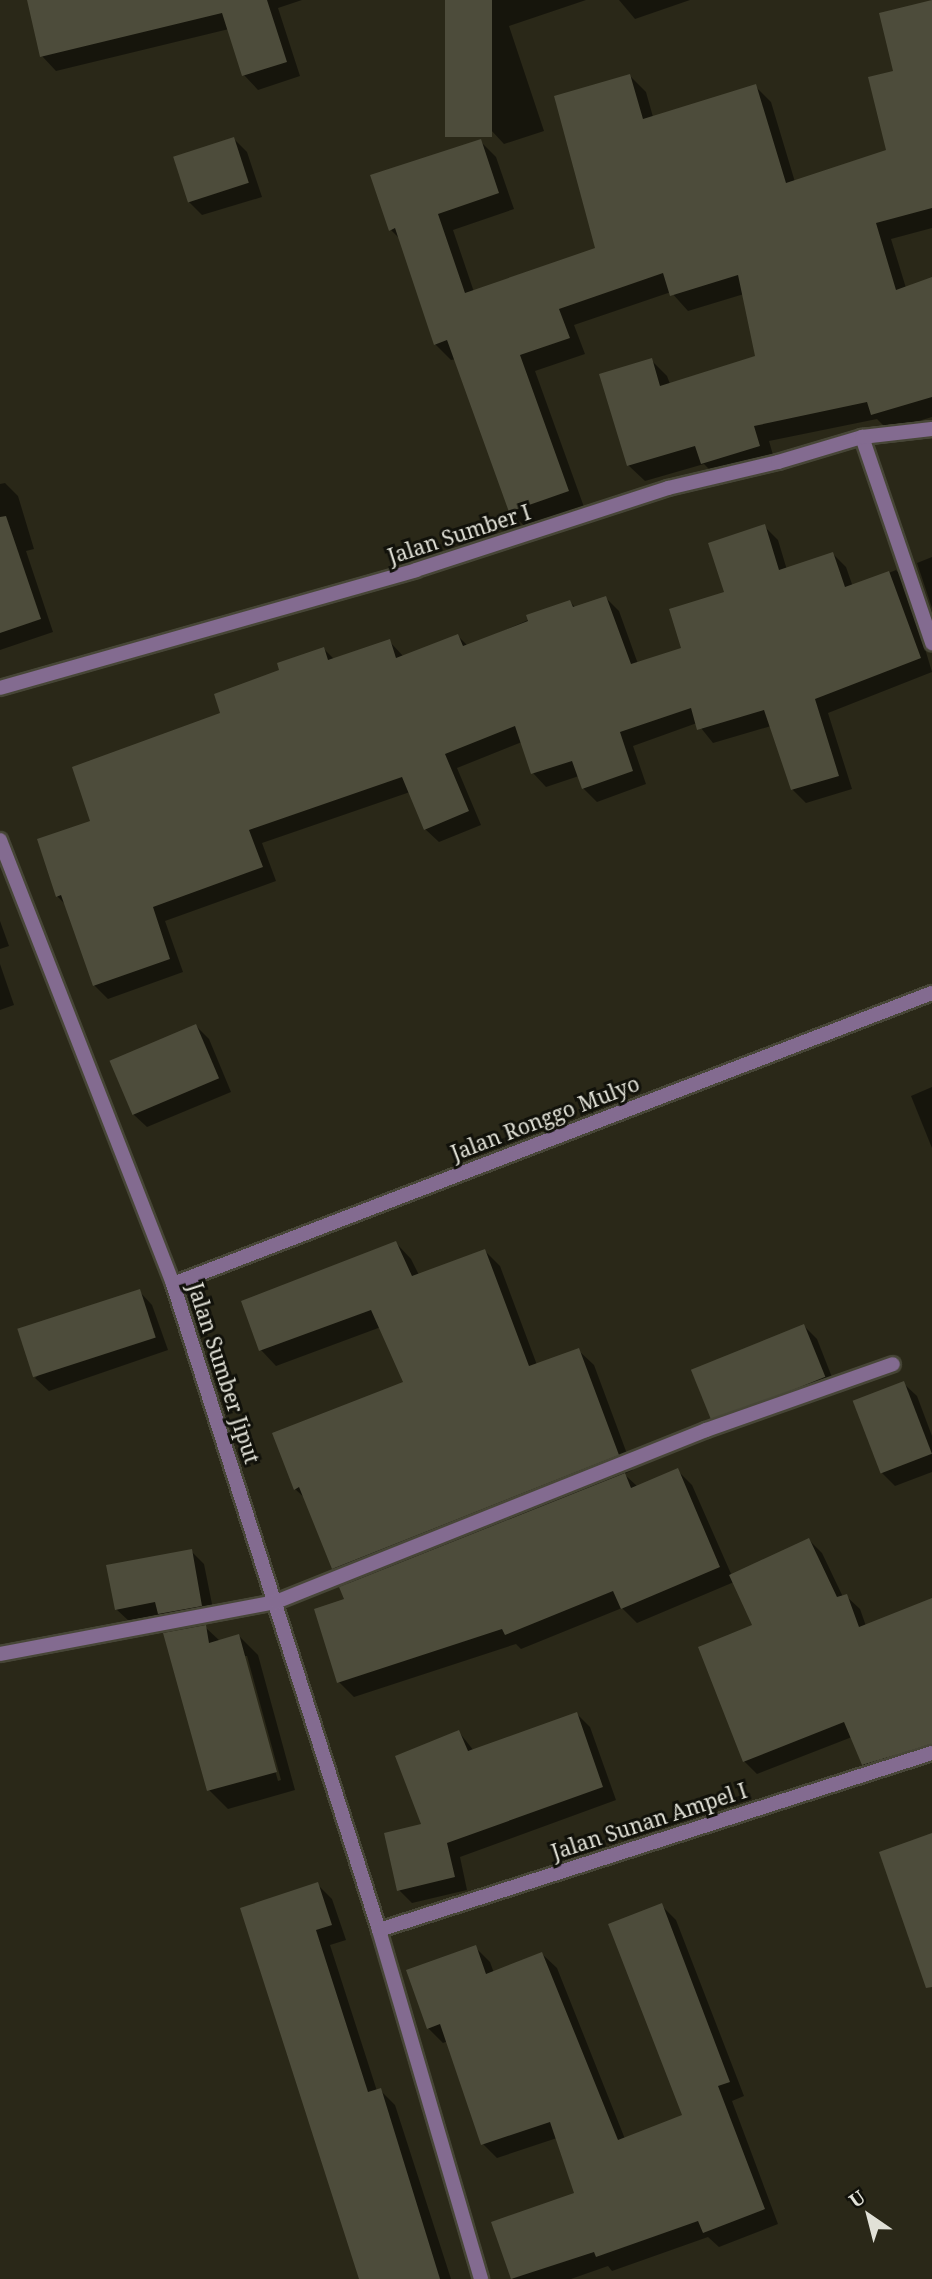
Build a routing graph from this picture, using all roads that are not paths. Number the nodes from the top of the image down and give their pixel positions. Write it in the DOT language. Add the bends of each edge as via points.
graph roads {
  1 [pos="932,429"];
  2 [pos="862,437"];
  3 [pos="932,643"];
  4 [pos="0,688"];
  5 [pos="0,840"];
  6 [pos="932,993"];
  7 [pos="173,1284"];
  8 [pos="893,1364"];
  9 [pos="276,1602"];
  10 [pos="0,1654"];
  11 [pos="932,1753"];
  12 [pos="379,1930"];
  13 [pos="481,2279"];
  1 -- 2 [label="street, Jalan Sumber I"];
  2 -- 3 [label="street"];
  2 -- 4 [label="street, Jalan Sumber I" via="668,488 416,570"];
  5 -- 7 [label="street, Jalan Sumber Jiput"];
  6 -- 7 [label="street, Jalan Ronggo Mulyo"];
  7 -- 9 [label="street, Jalan Sumber Jiput"];
  8 -- 9 [label="street" via="706,1430"];
  9 -- 10 [label="street"];
  9 -- 12 [label="street, Jalan Sumber Jiput"];
  11 -- 12 [label="street, Jalan Sunan Ampel I"];
  12 -- 13 [label="street, Jalan Sumber Jiput"];
}
